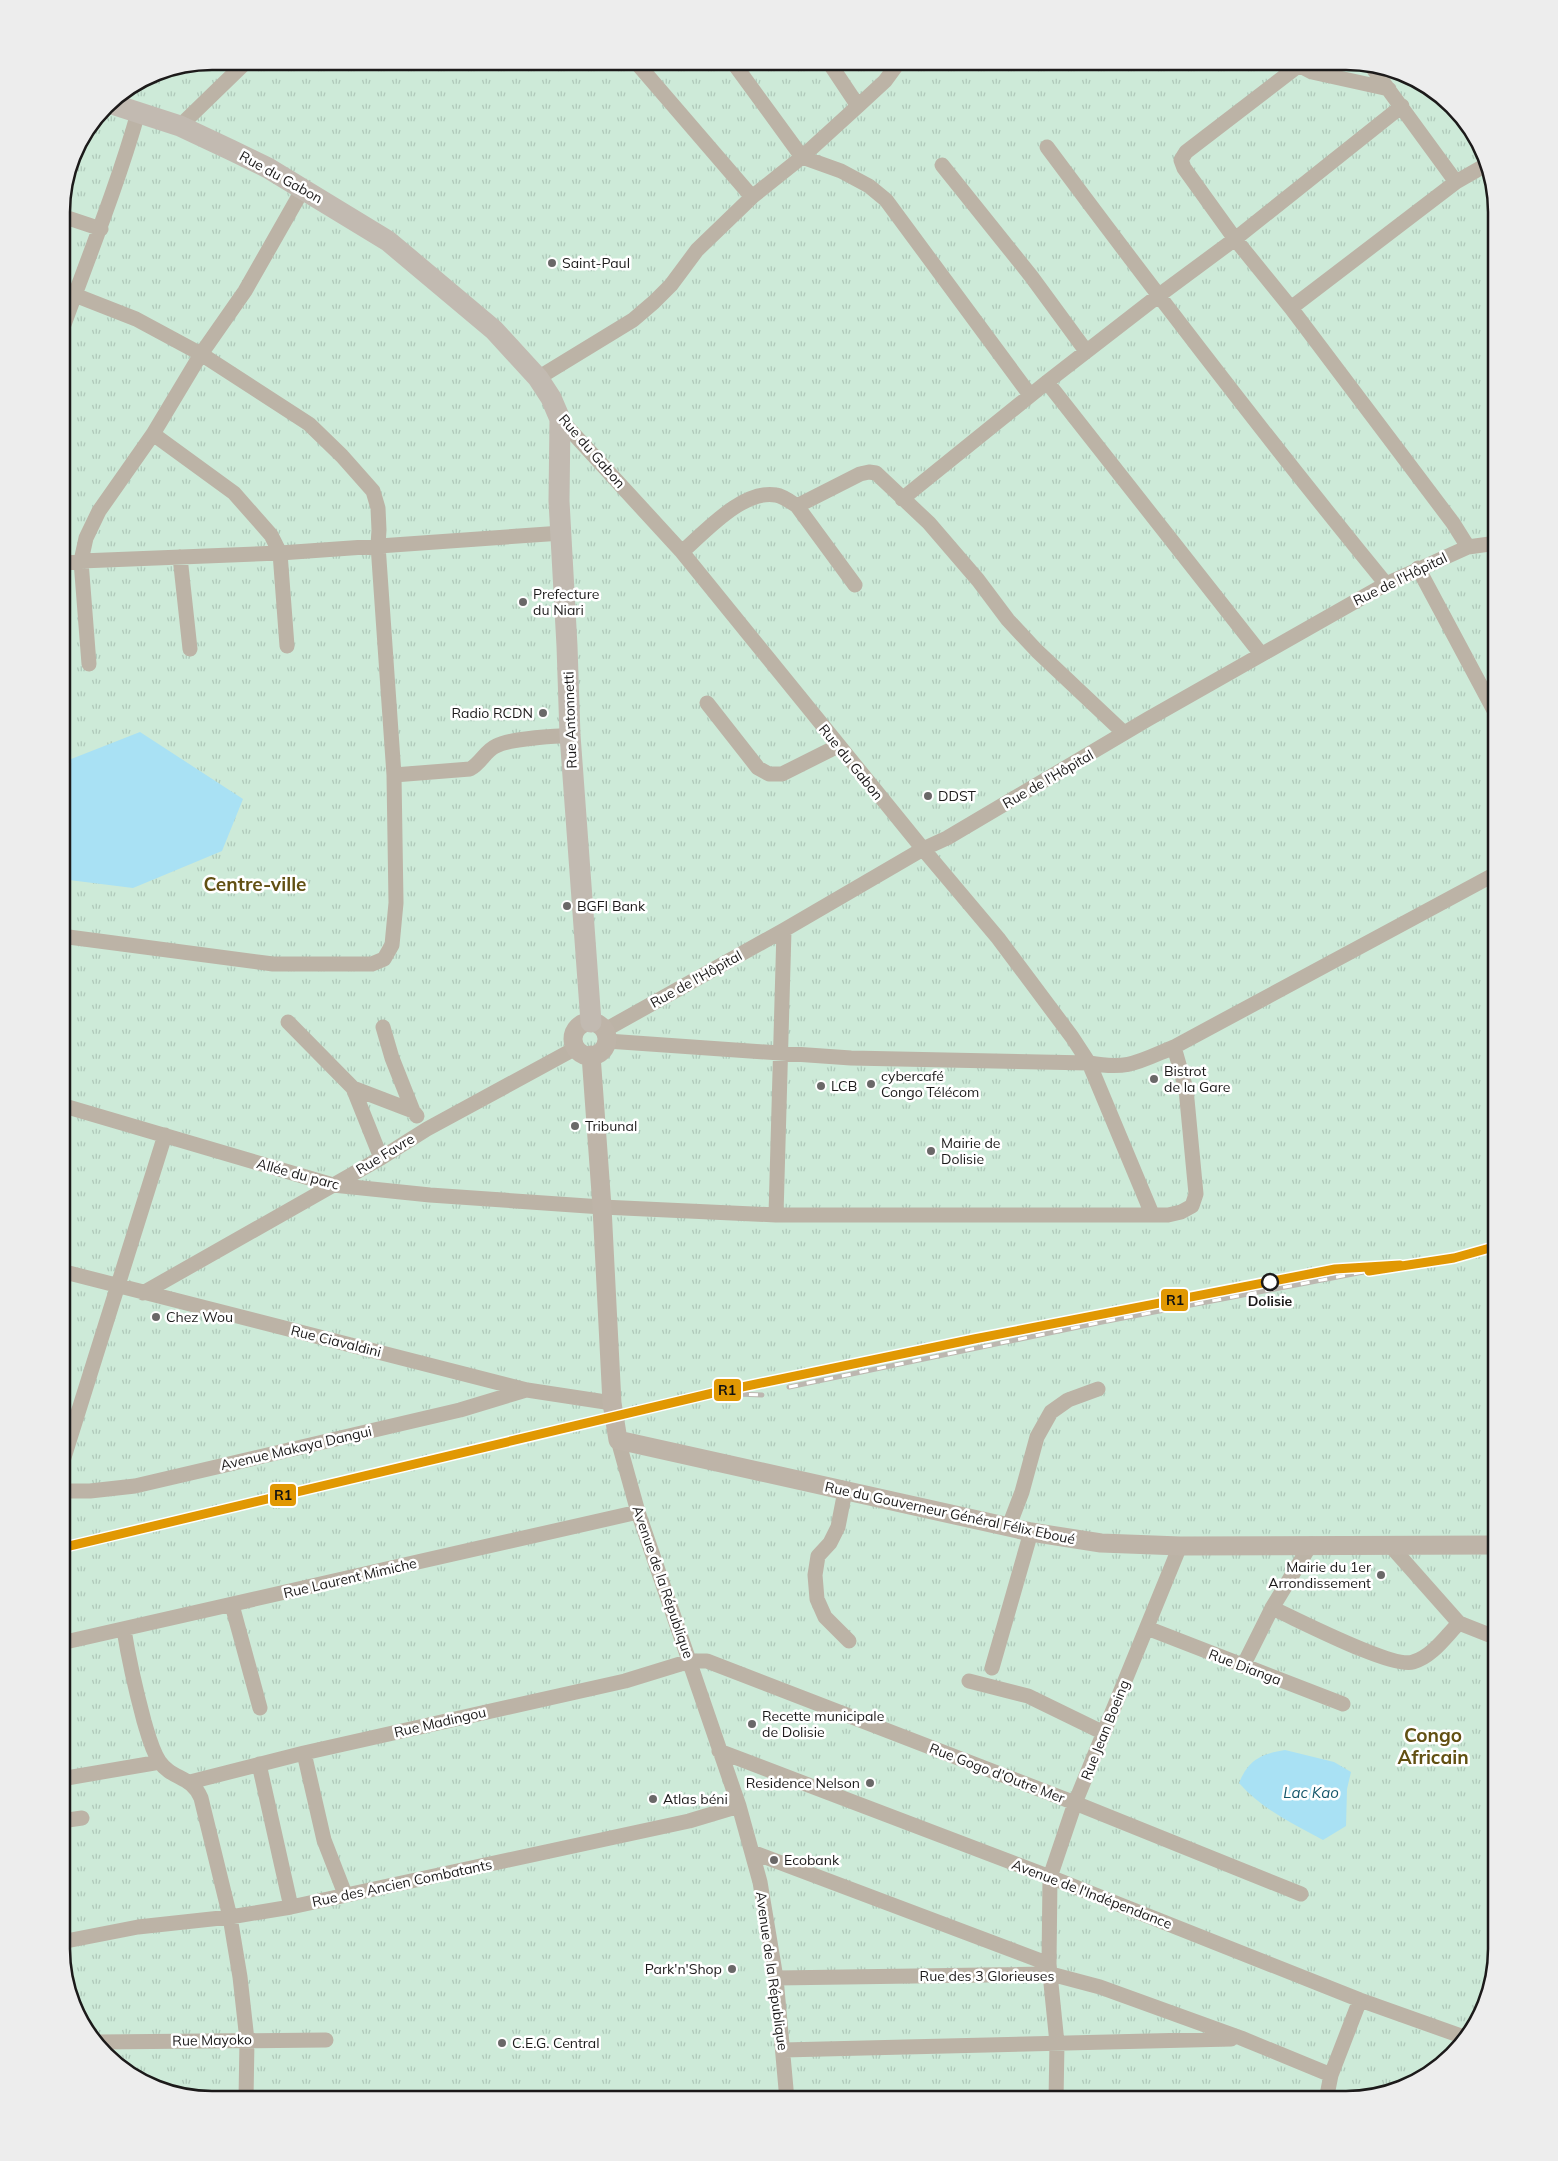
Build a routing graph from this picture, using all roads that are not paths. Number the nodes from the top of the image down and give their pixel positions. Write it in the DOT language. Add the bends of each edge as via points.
graph roads {
  1 [pos="238,70"];
  2 [pos="643,70"];
  3 [pos="739,70"];
  4 [pos="834,70"];
  5 [pos="893,70"];
  6 [pos="1288,70"];
  7 [pos="1308,70"];
  8 [pos="1378,74"];
  9 [pos="1389,89"];
  10 [pos="117,106"];
  11 [pos="858,106"];
  12 [pos="1402,106"];
  13 [pos="138,113"];
  14 [pos="180,126"];
  15 [pos="1047,147"];
  16 [pos="802,157"];
  17 [pos="942,165"];
  18 [pos="1481,168"];
  19 [pos="1456,182"];
  20 [pos="303,189"];
  21 [pos="752,198"];
  22 [pos="70,219"];
  23 [pos="101,229"];
  24 [pos="1235,239"];
  25 [pos="70,288"];
  26 [pos="70,293"];
  27 [pos="1158,296"];
  28 [pos="1291,308"];
  29 [pos="1086,351"];
  30 [pos="201,354"];
  31 [pos="538,378"];
  32 [pos="1047,382"];
  33 [pos="1030,395"];
  34 [pos="560,419"];
  35 [pos="153,434"];
  36 [pos="902,499"];
  37 [pos="797,506"];
  38 [pos="562,534"];
  39 [pos="1488,544"];
  40 [pos="378,545"];
  41 [pos="1468,547"];
  42 [pos="682,552"];
  43 [pos="280,553"];
  44 [pos="180,557"];
  45 [pos="81,561"];
  46 [pos="70,562"];
  47 [pos="1418,568"];
  48 [pos="1386,584"];
  49 [pos="855,585"];
  50 [pos="287,646"];
  51 [pos="190,649"];
  52 [pos="1261,654"];
  53 [pos="90,664"];
  54 [pos="1488,699"];
  55 [pos="707,703"];
  56 [pos="1124,733"];
  57 [pos="570,735"];
  58 [pos="838,746"];
  59 [pos="394,775"];
  60 [pos="922,850"];
  61 [pos="1488,878"];
  62 [pos="784,930"];
  63 [pos="70,937"];
  64 [pos="288,1022"];
  65 [pos="383,1027"];
  66 [pos="601,1031"];
  67 [pos="1174,1047"];
  68 [pos="584,1052"];
  69 [pos="780,1053"];
  70 [pos="1089,1062"];
  71 [pos="353,1088"];
  72 [pos="70,1108"];
  73 [pos="413,1111"];
  74 [pos="427,1129"];
  75 [pos="164,1135"];
  76 [pos="381,1158"];
  77 [pos="333,1185"];
  78 [pos="602,1208"];
  79 [pos="1152,1214"];
  80 [pos="776,1215"];
  81 [pos="70,1274"];
  82 [pos="118,1287"];
  83 [pos="143,1292"];
  84 [pos="1098,1389"];
  85 [pos="527,1390"];
  86 [pos="612,1404"];
  87 [pos="70,1439"];
  88 [pos="618,1440"];
  89 [pos="70,1491"];
  90 [pos="845,1491"];
  91 [pos="638,1512"];
  92 [pos="1009,1526"];
  93 [pos="1031,1532"];
  94 [pos="1311,1544"];
  95 [pos="1389,1544"];
  96 [pos="1488,1545"];
  97 [pos="1180,1546"];
  98 [pos="232,1605"];
  99 [pos="1272,1608"];
  100 [pos="1459,1623"];
  101 [pos="1147,1628"];
  102 [pos="124,1630"];
  103 [pos="1488,1634"];
  104 [pos="70,1641"];
  105 [pos="849,1641"];
  106 [pos="690,1661"];
  107 [pos="1243,1666"];
  108 [pos="992,1668"];
  109 [pos="969,1680"];
  110 [pos="1343,1704"];
  111 [pos="260,1708"];
  112 [pos="1104,1733"];
  113 [pos="719,1751"];
  114 [pos="304,1753"];
  115 [pos="160,1762"];
  116 [pos="259,1764"];
  117 [pos="70,1777"];
  118 [pos="190,1782"];
  119 [pos="1075,1803"];
  120 [pos="739,1806"];
  121 [pos="82,1818"];
  122 [pos="70,1820"];
  123 [pos="752,1852"];
  124 [pos="1050,1876"];
  125 [pos="345,1894"];
  126 [pos="1301,1894"];
  127 [pos="291,1907"];
  128 [pos="230,1917"];
  129 [pos="70,1940"];
  130 [pos="1050,1969"];
  131 [pos="776,1978"];
  132 [pos="1360,2000"];
  133 [pos="1459,2035"];
  134 [pos="1241,2038"];
  135 [pos="247,2040"];
  136 [pos="326,2040"];
  137 [pos="104,2042"];
  138 [pos="1057,2043"];
  139 [pos="783,2050"];
  140 [pos="1331,2075"];
  141 [pos="246,2091"];
  142 [pos="786,2091"];
  143 [pos="1056,2091"];
  144 [pos="1328,2091"];
  1 -- 14 [label="street"];
  2 -- 21 [label="street"];
  3 -- 16 [label="street"];
  4 -- 11 [label="street"];
  5 -- 11 [label="street"];
  6 -- 24 [label="street" via="1186,152 1181,160"];
  7 -- 9 [label="street"];
  8 -- 9 [label="street"];
  9 -- 12 [label="street"];
  10 -- 13 [label="highway, Rue du Gabon"];
  11 -- 16 [label="street"];
  12 -- 19 [label="street"];
  12 -- 24 [label="street"];
  13 -- 14 [label="highway, Rue du Gabon"];
  13 -- 23 [label="street"];
  14 -- 20 [label="highway, Rue du Gabon" via="268,168"];
  15 -- 27 [label="street"];
  16 -- 21 [label="street"];
  16 -- 33 [label="street" via="840,171 869,186 886,200"];
  17 -- 29 [label="street"];
  18 -- 19 [label="street"];
  19 -- 28 [label="street"];
  20 -- 30 [label="street" via="245,292"];
  20 -- 31 [label="highway, Rue du Gabon" via="388,241 494,330"];
  21 -- 31 [label="street" via="697,250 672,285 633,320"];
  22 -- 23 [label="street"];
  23 -- 25 [label="street"];
  24 -- 27 [label="street"];
  24 -- 28 [label="street"];
  26 -- 30 [label="street" via="136,319"];
  27 -- 29 [label="street"];
  27 -- 48 [label="street"];
  28 -- 41 [label="street"];
  29 -- 32 [label="street"];
  30 -- 35 [label="street"];
  30 -- 40 [label="street" via="308,424 342,456 373,491 378,508"];
  31 -- 34 [label="highway, Rue du Gabon"];
  32 -- 33 [label="street"];
  32 -- 52 [label="street"];
  33 -- 36 [label="street"];
  34 -- 38 [label="highway, Rue Antonnetti"];
  34 -- 42 [label="street, Rue du Gabon"];
  35 -- 43 [label="street" via="234,492 271,535"];
  35 -- 45 [label="street" via="98,511 86,538"];
  36 -- 37 [label="street" via="876,474 869,472"];
  36 -- 56 [label="street" via="929,523 1037,651"];
  37 -- 42 [label="street" via="777,495 759,496 741,503"];
  37 -- 49 [label="street"];
  38 -- 40 [label="street"];
  38 -- 57 [label="highway, Rue Antonnetti"];
  39 -- 41 [label="street, Rue de l'Hôpital"];
  40 -- 43 [label="street"];
  40 -- 59 [label="street"];
  41 -- 47 [label="street, Rue de l'Hôpital"];
  42 -- 58 [label="street, Rue du Gabon"];
  43 -- 44 [label="street"];
  43 -- 50 [label="street"];
  44 -- 45 [label="street"];
  44 -- 51 [label="street"];
  45 -- 46 [label="street"];
  45 -- 53 [label="street"];
  47 -- 48 [label="street, Rue de l'Hôpital"];
  47 -- 54 [label="street"];
  48 -- 52 [label="street, Rue de l'Hôpital"];
  52 -- 56 [label="street, Rue de l'Hôpital"];
  55 -- 58 [label="street" via="758,768 768,774 782,774"];
  56 -- 60 [label="street, Rue de l'Hôpital"];
  57 -- 59 [label="street" via="505,742 494,746 479,764 470,769"];
  57 -- 66 [label="highway, Rue Antonnetti"];
  58 -- 60 [label="street, Rue du Gabon"];
  59 -- 63 [label="street" via="396,903 392,945 384,959 372,964 273,964"];
  60 -- 62 [label="street, Rue de l'Hôpital"];
  60 -- 70 [label="street, Rue du Gabon" via="998,938"];
  61 -- 67 [label="street"];
  62 -- 66 [label="street, Rue de l'Hôpital"];
  62 -- 69 [label="street"];
  64 -- 71 [label="street"];
  65 -- 73 [label="street"];
  66 -- 68 [label="main road" via="602,1051"];
  66 -- 68 [label="main road" via="584,1023 578,1027 573,1041"];
  66 -- 69 [label="street"];
  67 -- 70 [label="street" via="1132,1065 1110,1066"];
  67 -- 79 [label="street, Allée du parc" via="1186,1089 1196,1194 1192,1206 1181,1212"];
  68 -- 74 [label="street, Rue Favre"];
  68 -- 78 [label="main road, Avenue de la République"];
  69 -- 70 [label="street" via="851,1058"];
  69 -- 80 [label="street"];
  70 -- 79 [label="street, Rue du Gabon"];
  71 -- 73 [label="street"];
  71 -- 76 [label="street"];
  72 -- 75 [label="street, Allée du parc"];
  73 -- 74 [label="street"];
  74 -- 76 [label="street, Rue Favre"];
  75 -- 77 [label="street, Allée du parc"];
  75 -- 82 [label="street"];
  76 -- 77 [label="street, Rue Favre"];
  77 -- 78 [label="street, Allée du parc"];
  77 -- 83 [label="street, Rue Favre"];
  78 -- 80 [label="street, Allée du parc"];
  78 -- 86 [label="main road, Avenue de la République"];
  79 -- 80 [label="street, Allée du parc"];
  81 -- 82 [label="street, Rue Ciavaldini"];
  82 -- 83 [label="street, Rue Ciavaldini"];
  82 -- 87 [label="street"];
  83 -- 85 [label="street, Rue Ciavaldini"];
  84 -- 92 [label="street" via="1068,1400 1050,1412 1037,1438"];
  85 -- 86 [label="street, Rue Ciavaldini"];
  85 -- 89 [label="street, Avenue Makaya Dangui" via="460,1410 135,1486"];
  86 -- 88 [label="main road, Avenue de la République"];
  88 -- 90 [label="main road, Rue du Gouverneur Général Félix Eboué"];
  88 -- 91 [label="street, Avenue de la République"];
  90 -- 92 [label="main road, Rue du Gouverneur Général Félix Eboué"];
  90 -- 105 [label="street" via="838,1528 818,1556 815,1575 817,1599 825,1617"];
  91 -- 98 [label="street, Rue Laurent Mimiche"];
  91 -- 106 [label="street, Avenue de la République"];
  92 -- 93 [label="main road, Rue du Gouverneur Général Félix Eboué"];
  93 -- 97 [label="main road, Rue du Gouverneur Général Félix Eboué" via="1101,1543"];
  93 -- 108 [label="street"];
  94 -- 95 [label="main road, Rue du Gouverneur Général Félix Eboué"];
  94 -- 97 [label="main road, Rue du Gouverneur Général Félix Eboué"];
  94 -- 99 [label="street"];
  95 -- 96 [label="main road, Rue du Gouverneur Général Félix Eboué"];
  95 -- 100 [label="street"];
  97 -- 101 [label="street, Rue Jean Boeing"];
  98 -- 102 [label="street, Rue Laurent Mimiche"];
  98 -- 111 [label="street"];
  99 -- 100 [label="street" via="1401,1664 1427,1656"];
  99 -- 107 [label="street"];
  100 -- 103 [label="street"];
  101 -- 107 [label="street, Rue Dianga"];
  101 -- 112 [label="street, Rue Jean Boeing"];
  102 -- 104 [label="street, Rue Laurent Mimiche"];
  102 -- 115 [label="street" via="133,1681 152,1748"];
  106 -- 113 [label="street, Avenue de la République"];
  106 -- 114 [label="street, Rue Madingou" via="625,1681"];
  106 -- 119 [label="street, Rue Gogo d'Outre Mer" via="706,1661"];
  107 -- 110 [label="street, Rue Dianga"];
  109 -- 112 [label="street" via="1028,1696"];
  112 -- 119 [label="street, Rue Jean Boeing"];
  113 -- 120 [label="street, Avenue de la République"];
  113 -- 124 [label="street, Avenue de l'Indépendance"];
  114 -- 116 [label="street, Rue Madingou"];
  114 -- 125 [label="street" via="324,1840"];
  115 -- 117 [label="street"];
  115 -- 118 [label="street" via="172,1774"];
  116 -- 118 [label="street, Rue Madingou"];
  116 -- 127 [label="street"];
  118 -- 128 [label="street" via="201,1798"];
  119 -- 124 [label="street, Rue Jean Boeing"];
  119 -- 126 [label="street, Rue Gogo d'Outre Mer"];
  120 -- 123 [label="street, Avenue de la République"];
  120 -- 125 [label="street, Rue des Ancien Combatants" via="690,1821"];
  121 -- 122 [label="street"];
  123 -- 130 [label="street"];
  123 -- 131 [label="street, Avenue de la République"];
  124 -- 130 [label="street, Rue Jean Boeing"];
  124 -- 132 [label="street, Avenue de l'Indépendance"];
  125 -- 127 [label="street, Rue des Ancien Combatants"];
  127 -- 128 [label="street, Rue des Ancien Combatants"];
  128 -- 129 [label="street, Rue des Ancien Combatants" via="138,1927"];
  128 -- 135 [label="street"];
  130 -- 131 [label="street, Rue des 3 Glorieuses"];
  130 -- 134 [label="street, Rue des 3 Glorieuses"];
  130 -- 138 [label="street, Rue Jean Boeing"];
  131 -- 139 [label="street, Avenue de la République"];
  132 -- 133 [label="street, Avenue de l'Indépendance"];
  132 -- 140 [label="street"];
  134 -- 138 [label="street"];
  134 -- 140 [label="street, Rue des 3 Glorieuses"];
  135 -- 136 [label="street, Rue Mayoko"];
  135 -- 137 [label="street, Rue Mayoko"];
  135 -- 141 [label="street"];
  138 -- 139 [label="street"];
  138 -- 143 [label="street, Rue Jean Boeing"];
  139 -- 142 [label="street, Avenue de la République"];
  140 -- 144 [label="street"];
}
